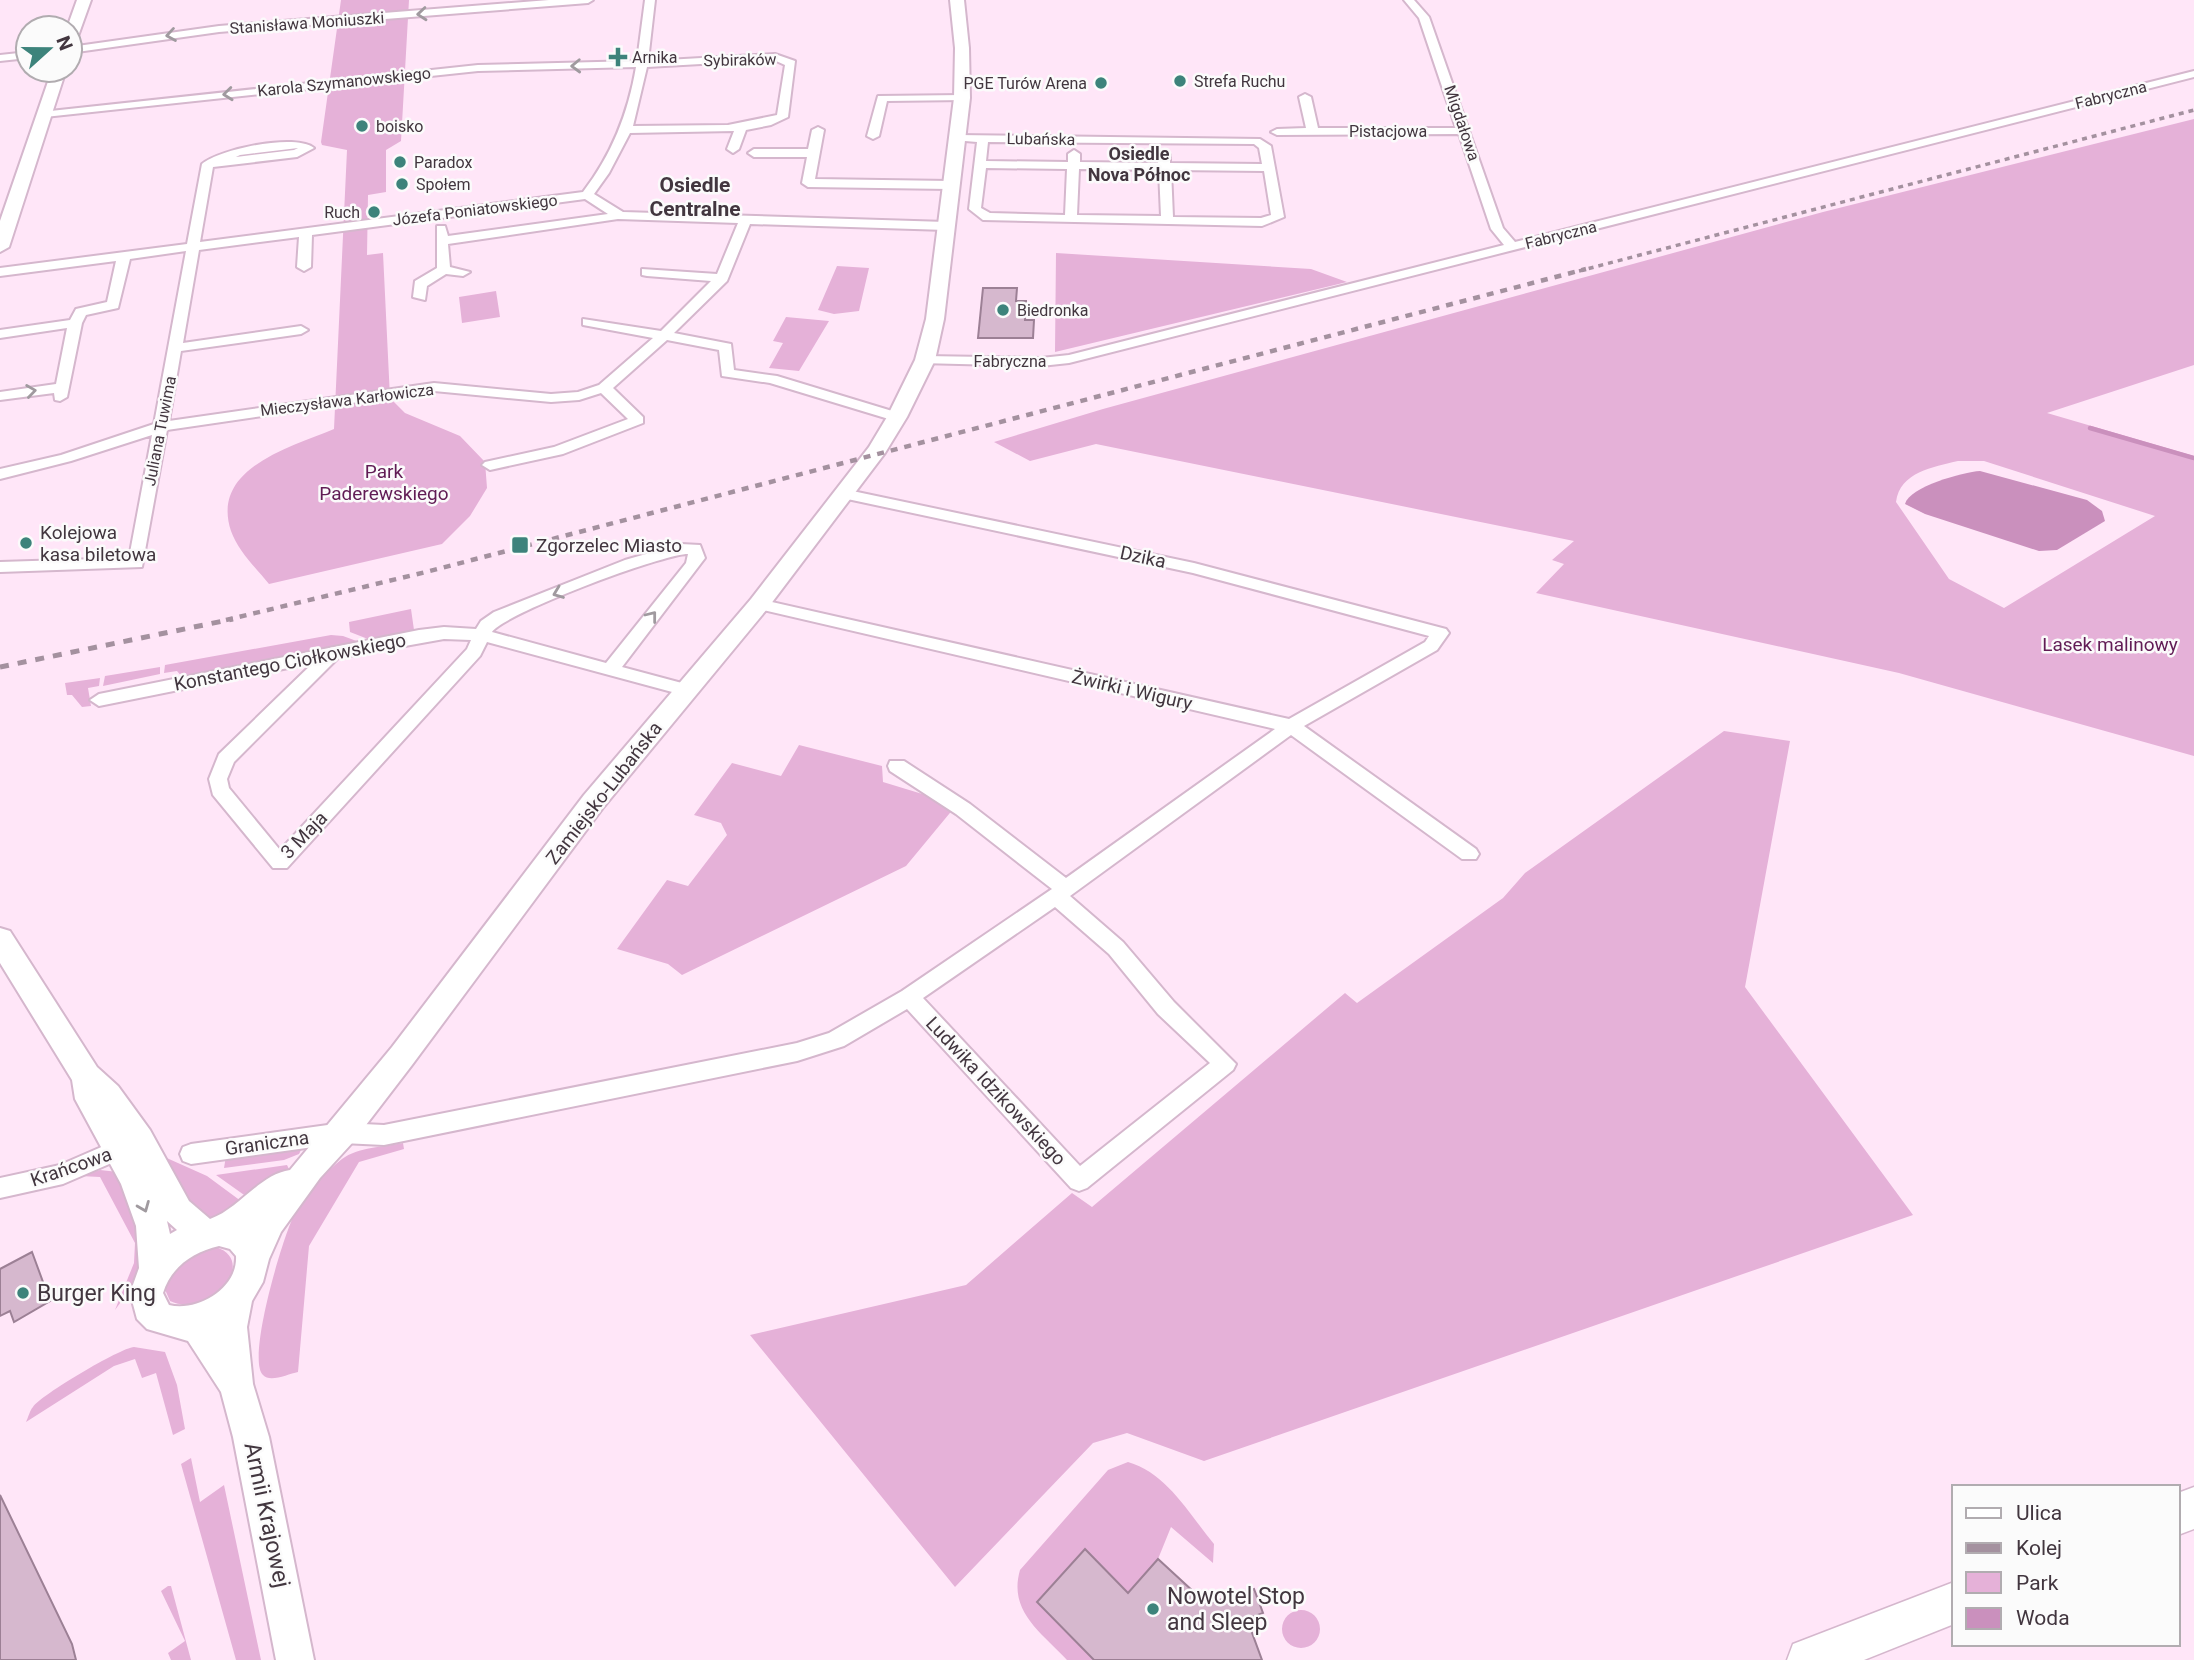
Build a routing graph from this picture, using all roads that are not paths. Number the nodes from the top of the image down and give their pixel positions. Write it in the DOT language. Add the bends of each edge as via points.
graph roads {
  1 [pos="588,0"];
  2 [pos="650,0"];
  3 [pos="957,0"];
  4 [pos="1409,0"];
  5 [pos="84,48"];
  6 [pos="645,64"];
  7 [pos="2194,74"];
  8 [pos="54,84"];
  9 [pos="1305,97"];
  10 [pos="962,98"];
  11 [pos="44,114"];
  12 [pos="742,126"];
  13 [pos="627,130"];
  14 [pos="817,130"];
  15 [pos="1464,131"];
  16 [pos="1277,132"];
  17 [pos="1313,132"];
  18 [pos="873,136"];
  19 [pos="957,138"];
  20 [pos="984,138"];
  21 [pos="1074,139"];
  22 [pos="1164,140"];
  23 [pos="733,149"];
  24 [pos="754,153"];
  25 [pos="812,153"];
  26 [pos="208,164"];
  27 [pos="980,164"];
  28 [pos="1073,165"];
  29 [pos="1165,166"];
  30 [pos="1270,168"];
  31 [pos="950,185"];
  32 [pos="587,195"];
  33 [pos="437,214"];
  34 [pos="617,216"];
  35 [pos="1071,219"];
  36 [pos="745,221"];
  37 [pos="1167,221"];
  38 [pos="946,226"];
  39 [pos="306,232"];
  40 [pos="443,241"];
  41 [pos="0,247"];
  42 [pos="192,247"];
  43 [pos="1512,247"];
  44 [pos="124,255"];
  45 [pos="304,267"];
  46 [pos="444,270"];
  47 [pos="0,272"];
  48 [pos="463,272"];
  49 [pos="647,272"];
  50 [pos="722,278"];
  51 [pos="420,297"];
  52 [pos="588,323"];
  53 [pos="75,324"];
  54 [pos="301,330"];
  55 [pos="0,334"];
  56 [pos="663,336"];
  57 [pos="176,348"];
  58 [pos="925,360"];
  59 [pos="604,388"];
  60 [pos="0,396"];
  61 [pos="897,417"];
  62 [pos="160,427"];
  63 [pos="489,465"];
  64 [pos="0,474"];
  65 [pos="843,494"];
  66 [pos="0,567"];
  67 [pos="759,604"];
  68 [pos="1440,633"];
  69 [pos="482,635"];
  70 [pos="331,655"];
  71 [pos="610,670"];
  72 [pos="688,690"];
  73 [pos="99,700"];
  74 [pos="1291,726"];
  75 [pos="897,766"];
  76 [pos="1469,854"];
  77 [pos="1061,892"];
  78 [pos="0,939"];
  79 [pos="909,997"];
  80 [pos="342,1133"];
  81 [pos="129,1145"];
  82 [pos="191,1154"];
  83 [pos="309,1168"];
  84 [pos="0,1188"];
  85 [pos="211,1232"];
  86 [pos="253,1258"];
  87 [pos="155,1267"];
  88 [pos="236,1298"];
  89 [pos="190,1322"];
  90 [pos="236,1384"];
  91 [pos="1952,1604"];
  92 [pos="296,1656"];
  93 [pos="1809,1660"];
  1 -- 5 [label="street, Stanisława Moniuszki, one-way" via="219,29"];
  2 -- 6 [label="street"];
  3 -- 10 [label="main road"];
  4 -- 15 [label="street, Migdałowa" via="1424,17"];
  6 -- 11 [label="street, Karola Szymanowskiego, one-way" via="478,68"];
  6 -- 12 [label="street, Sybiraków" via="787,60 791,64 782,117"];
  6 -- 13 [label="street"];
  7 -- 43 [label="street, Fabryczna"];
  8 -- 11 [label="main road"];
  9 -- 17 [label="street"];
  10 -- 18 [label="street" via="882,98"];
  10 -- 19 [label="main road"];
  11 -- 41 [label="main road"];
  12 -- 13 [label="street, Sybiraków"];
  12 -- 23 [label="street"];
  13 -- 32 [label="street"];
  14 -- 25 [label="street"];
  15 -- 17 [label="street, Pistacjowa"];
  15 -- 43 [label="street, Migdałowa" via="1497,229"];
  16 -- 17 [label="street, Pistacjowa"];
  19 -- 20 [label="street, Lubańska"];
  19 -- 31 [label="main road"];
  20 -- 21 [label="street, Lubańska"];
  20 -- 27 [label="street"];
  21 -- 22 [label="street, Lubańska"];
  21 -- 28 [label="street"];
  22 -- 29 [label="street"];
  22 -- 30 [label="street, Lubańska" via="1251,141 1265,146"];
  24 -- 25 [label="street"];
  25 -- 31 [label="street" via="808,183"];
  26 -- 26 [label="street" via="297,153 308,148 299,144 237,152"];
  26 -- 42 [label="street, Juliana Tuwima"];
  27 -- 28 [label="street"];
  27 -- 35 [label="street" via="975,209 980,215"];
  28 -- 29 [label="street"];
  28 -- 35 [label="street"];
  29 -- 30 [label="street"];
  29 -- 37 [label="street"];
  30 -- 37 [label="street" via="1276,219"];
  31 -- 38 [label="main road"];
  32 -- 33 [label="street, Józefa Poniatowskiego"];
  32 -- 34 [label="street"];
  33 -- 39 [label="street, Józefa Poniatowskiego"];
  33 -- 40 [label="street"];
  34 -- 36 [label="street"];
  34 -- 40 [label="street"];
  35 -- 37 [label="street"];
  36 -- 38 [label="street"];
  36 -- 50 [label="street, Mieczysława Karłowicza"];
  38 -- 58 [label="main road" via="935,319"];
  39 -- 42 [label="street, Józefa Poniatowskiego"];
  39 -- 45 [label="street"];
  40 -- 46 [label="street"];
  42 -- 44 [label="street, Józefa Poniatowskiego"];
  42 -- 57 [label="street, Juliana Tuwima"];
  43 -- 58 [label="street, Fabryczna" via="1069,359"];
  44 -- 47 [label="street, Józefa Poniatowskiego"];
  44 -- 53 [label="street" via="113,305 81,312"];
  46 -- 48 [label="street"];
  46 -- 51 [label="street" via="420,284"];
  49 -- 50 [label="street"];
  50 -- 56 [label="street, Mieczysława Karłowicza"];
  52 -- 56 [label="street"];
  53 -- 55 [label="street"];
  60 -- 53 [label="street, one-way" via="61,392"];
  54 -- 57 [label="street"];
  56 -- 59 [label="street, Mieczysława Karłowicza"];
  56 -- 61 [label="street" via="726,347 727,373 772,380"];
  57 -- 62 [label="street, Juliana Tuwima"];
  58 -- 61 [label="main road"];
  59 -- 62 [label="street, Mieczysława Karłowicza" via="551,398 422,387"];
  59 -- 63 [label="street" via="638,420 558,452"];
  61 -- 65 [label="main road, Zamiejsko-Lubańska"];
  62 -- 64 [label="street, Mieczysława Karłowicza"];
  62 -- 66 [label="street, Juliana Tuwima" via="136,563"];
  65 -- 67 [label="main road, Zamiejsko-Lubańska"];
  65 -- 68 [label="street, Dzika" via="1194,568"];
  67 -- 72 [label="main road, Zamiejsko-Lubańska"];
  67 -- 74 [label="street, Żwirki i Wigury"];
  68 -- 74 [label="street, Ludwika Idzikowskiego" via="1431,646"];
  69 -- 70 [label="street, Konstantego Ciołkowskiego" via="419,636"];
  69 -- 70 [label="street, 3 Maja" via="474,652 280,863 220,790 220,769"];
  69 -- 71 [label="street, Konstantego Ciołkowskiego"];
  71 -- 69 [label="street, one-way" via="693,565 697,558 694,549 683,547 655,556 500,616"];
  70 -- 73 [label="street, Konstantego Ciołkowskiego"];
  71 -- 72 [label="street, Konstantego Ciołkowskiego"];
  72 -- 80 [label="main road, Zamiejsko-Lubańska" via="593,802"];
  74 -- 76 [label="street, Żwirki i Wigury"];
  74 -- 77 [label="street, Ludwika Idzikowskiego"];
  75 -- 77 [label="street" via="963,808"];
  77 -- 79 [label="street, Ludwika Idzikowskiego"];
  77 -- 79 [label="street, Ludwika Idzikowskiego" via="1166,1008 1225,1064 1079,1181"];
  78 -- 81 [label="main road" via="86,1076 90,1099"];
  79 -- 80 [label="street, Ludwika Idzikowskiego" via="836,1040 797,1052 384,1135"];
  80 -- 82 [label="street, Graniczna"];
  80 -- 83 [label="main road, Zamiejsko-Lubańska"];
  81 -- 84 [label="street, Krańcowa" via="63,1174"];
  81 -- 85 [label="main road" via="178,1211"];
  81 -- 87 [label="main road, one-way" via="158,1246"];
  83 -- 85 [label="main road, Zamiejsko-Lubańska" via="240,1220"];
  83 -- 86 [label="main road, Zamiejsko-Lubańska" via="270,1223"];
  85 -- 86 [label="main road" via="233,1233 244,1239"];
  85 -- 87 [label="main road" via="169,1251"];
  86 -- 88 [label="main road" via="251,1273"];
  87 -- 89 [label="main road" via="147,1293 149,1305 168,1321"];
  88 -- 89 [label="main road" via="211,1316"];
  88 -- 90 [label="main road, Armii Krajowej" via="230,1327"];
  89 -- 90 [label="main road, Armii Krajowej" via="200,1329"];
  90 -- 92 [label="main road, Armii Krajowej"];
  91 -- 93 [label="main road"];
}
